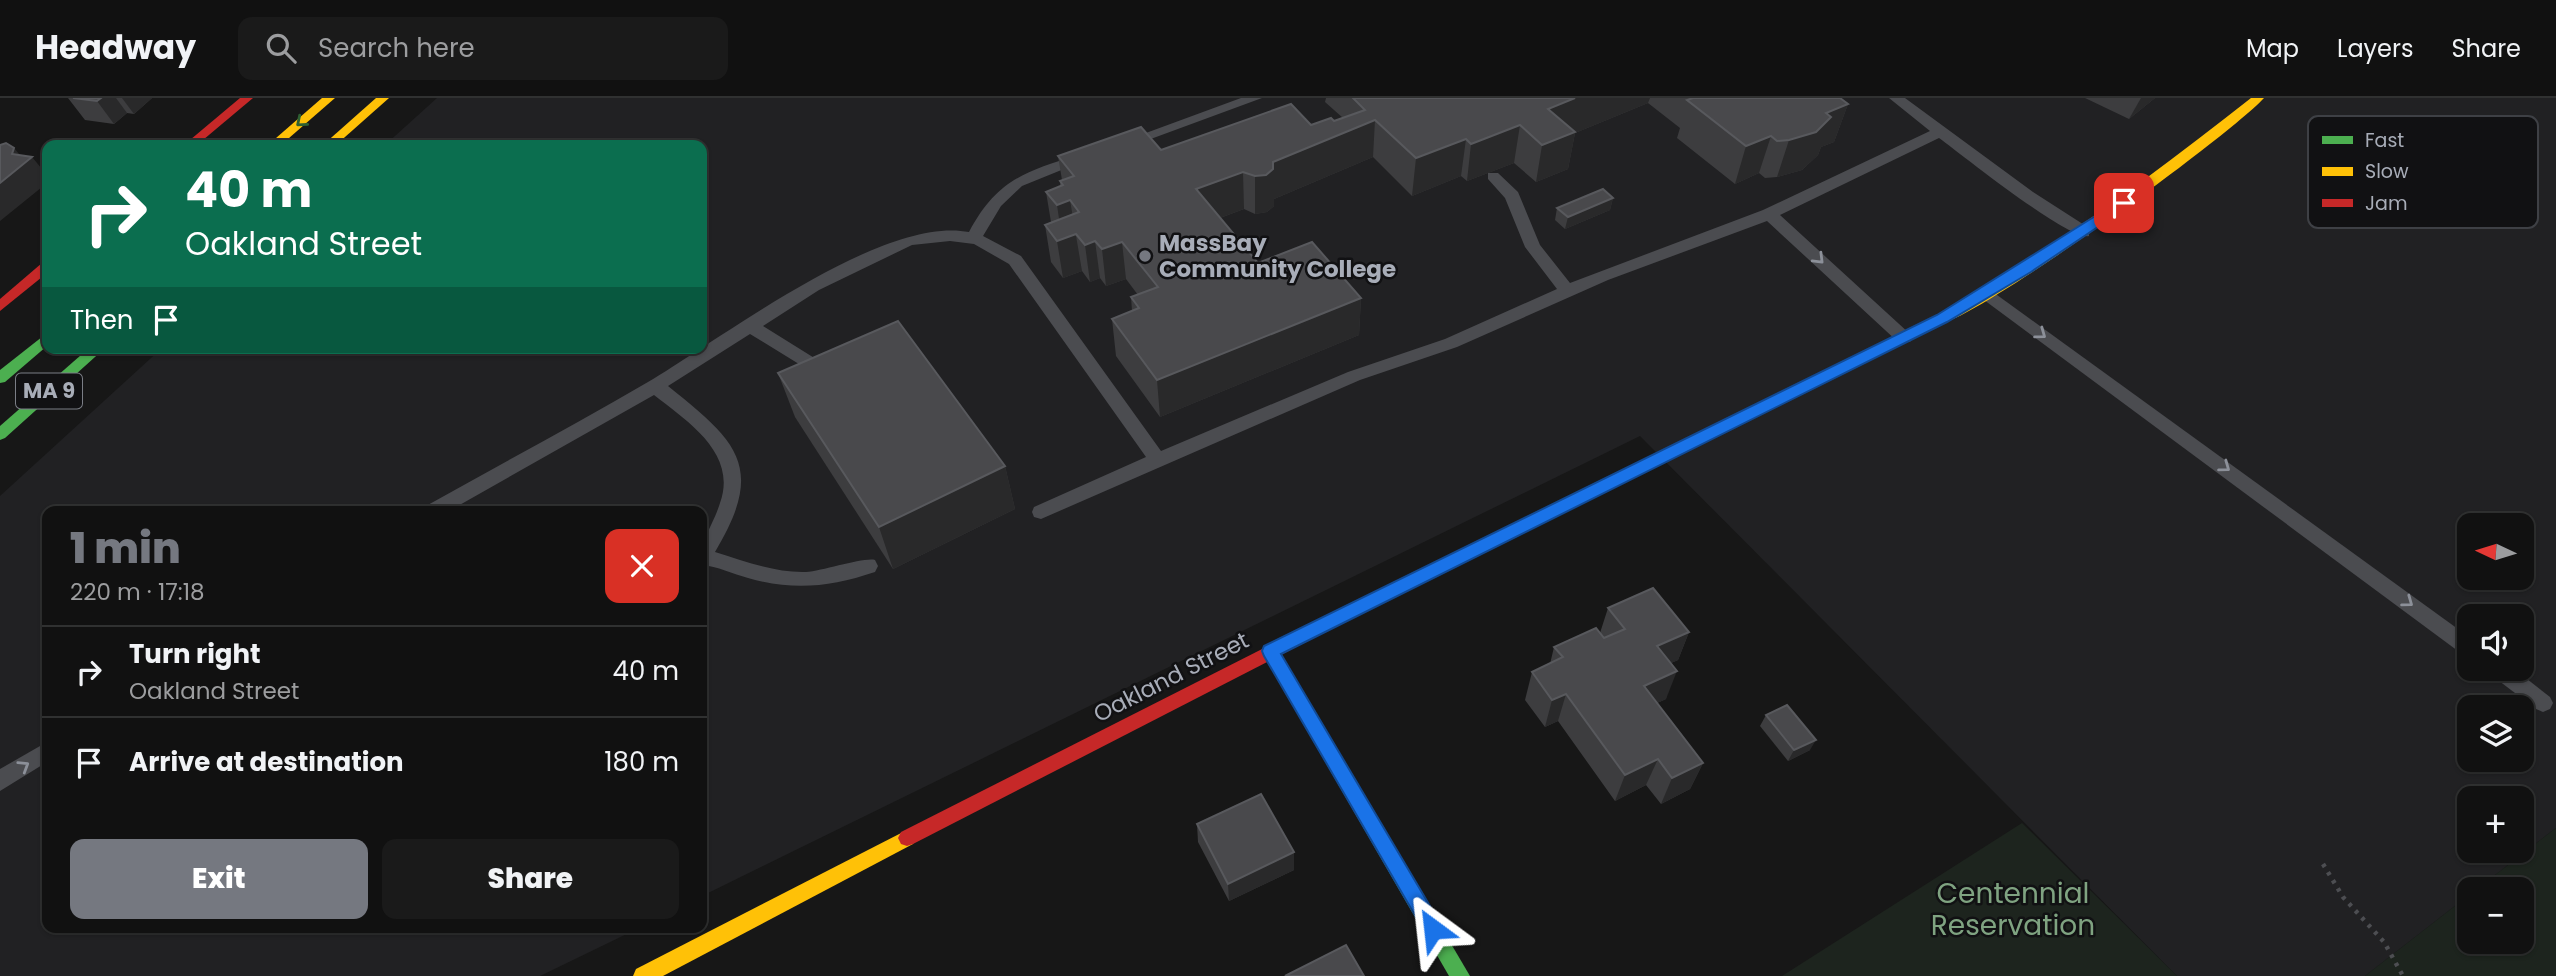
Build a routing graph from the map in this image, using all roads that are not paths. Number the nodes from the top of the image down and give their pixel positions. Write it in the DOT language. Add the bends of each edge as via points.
graph roads {
  1 [pos="247,98"];
  2 [pos="329,98"];
  3 [pos="383,98"];
  4 [pos="1255,98"];
  5 [pos="1896,98"];
  6 [pos="2258,98"];
  7 [pos="1939,132"];
  8 [pos="197,140"];
  9 [pos="280,140"];
  10 [pos="335,140"];
  11 [pos="1493,176"];
  12 [pos="1769,214"];
  13 [pos="2083,232"];
  14 [pos="974,238"];
  15 [pos="42,270"];
  16 [pos="1568,292"];
  17 [pos="1986,293"];
  18 [pos="0,306"];
  19 [pos="750,326"];
  20 [pos="1904,338"];
  21 [pos="42,342"];
  22 [pos="707,353"];
  23 [pos="91,354"];
  24 [pos="706,354"];
  25 [pos="0,378"];
  26 [pos="838,380"];
  27 [pos="655,386"];
  28 [pos="0,434"];
  29 [pos="1157,460"];
  30 [pos="442,506"];
  31 [pos="1041,512"];
  32 [pos="707,547"];
  33 [pos="707,557"];
  34 [pos="868,566"];
  35 [pos="2457,639"];
  36 [pos="1270,651"];
  37 [pos="2514,681"];
  38 [pos="2543,703"];
  39 [pos="42,754"];
  40 [pos="0,781"];
  41 [pos="642,976"];
  42 [pos="1460,976"];
  1 -- 8 [label="main road"];
  2 -- 9 [label="main road, one-way"];
  3 -- 10 [label="main road"];
  4 -- 14 [label="lane" via="1013,184 995,200"];
  5 -- 7 [label="lane"];
  6 -- 13 [label="main road, Oakland Street"];
  7 -- 12 [label="lane"];
  7 -- 13 [label="lane"];
  11 -- 16 [label="lane" via="1512,196 1533,247"];
  12 -- 16 [label="lane"];
  12 -- 20 [label="lane, one-way"];
  13 -- 17 [label="main road, Oakland Street"];
  14 -- 19 [label="lane" via="940,235 907,241 813,286"];
  14 -- 29 [label="lane" via="1004,250 1015,260"];
  15 -- 18 [label="main road"];
  16 -- 29 [label="lane"];
  17 -- 20 [label="main road, Oakland Street"];
  17 -- 35 [label="lane, one-way"];
  19 -- 22 [label="lane"];
  19 -- 26 [label="lane"];
  20 -- 36 [label="main road, Oakland Street"];
  21 -- 25 [label="main road, MA 9"];
  23 -- 28 [label="main road, MA 9"];
  24 -- 27 [label="lane"];
  27 -- 30 [label="lane"];
  27 -- 32 [label="lane" via="715,435 734,470 727,512"];
  29 -- 31 [label="lane"];
  33 -- 34 [label="lane" via="793,582 818,582"];
  36 -- 41 [label="main road, Oakland Street"];
  36 -- 42 [label="main road"];
  37 -- 38 [label="lane"];
  40 -- 39 [label="lane, one-way"];
}
